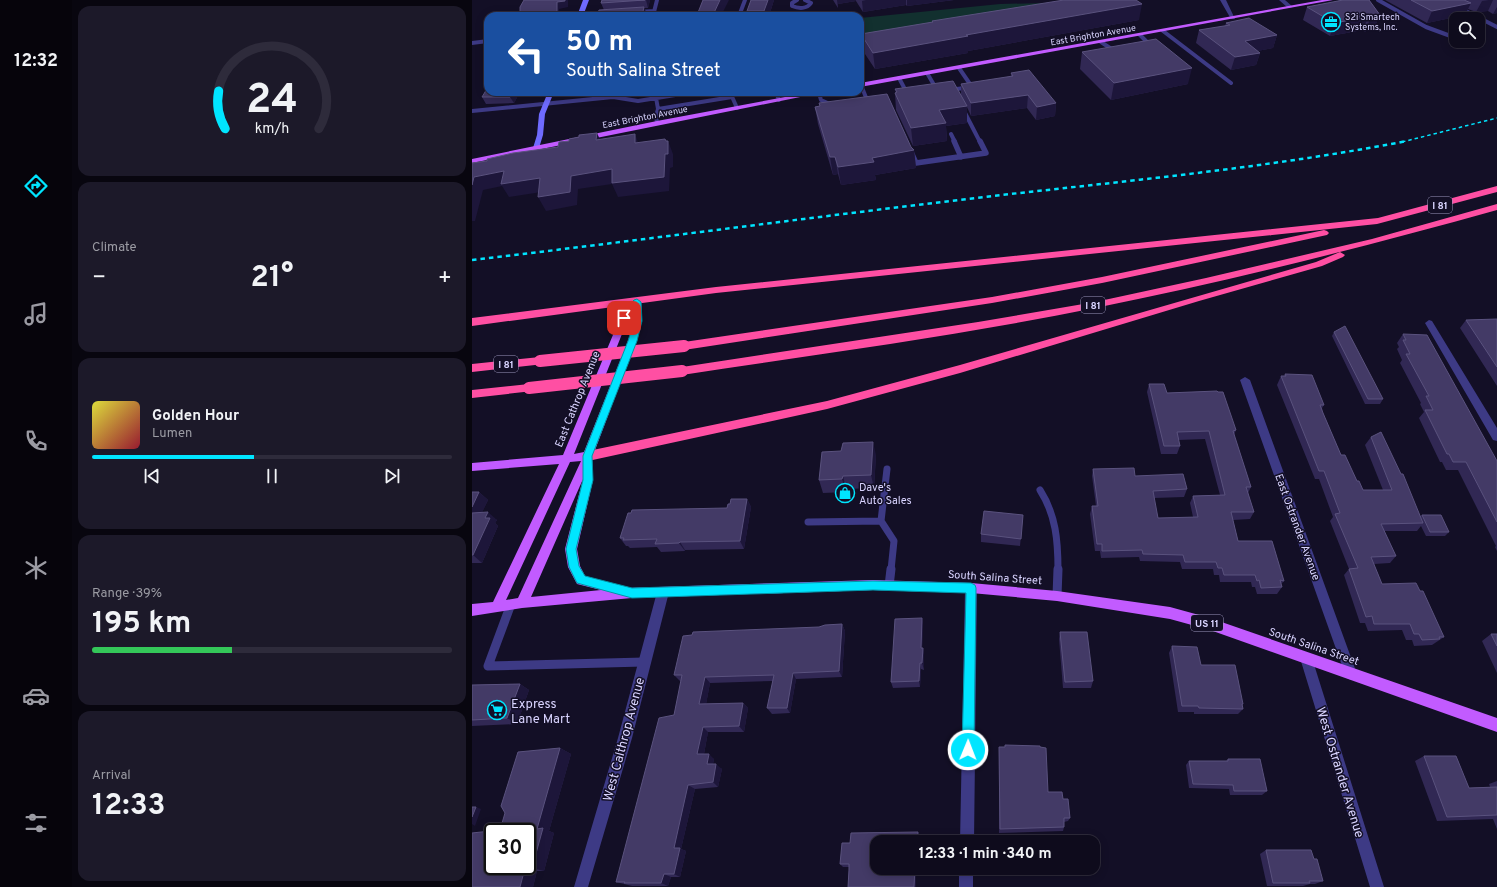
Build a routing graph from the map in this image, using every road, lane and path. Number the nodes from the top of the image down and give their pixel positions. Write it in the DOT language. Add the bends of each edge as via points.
graph roads {
  1 [pos="586,0"];
  2 [pos="657,0"];
  3 [pos="745,0"];
  4 [pos="796,0"];
  5 [pos="805,0"];
  6 [pos="1223,0"];
  7 [pos="1282,0"];
  8 [pos="1330,0"];
  9 [pos="1378,0"];
  10 [pos="1444,0"];
  11 [pos="1290,7"];
  12 [pos="654,11"];
  13 [pos="582,12"];
  14 [pos="642,12"];
  15 [pos="740,12"];
  16 [pos="1233,18"];
  17 [pos="1497,27"];
  18 [pos="1163,31"];
  19 [pos="1140,35"];
  20 [pos="1449,35"];
  21 [pos="484,42"];
  22 [pos="1101,42"];
  23 [pos="472,43"];
  24 [pos="1143,50"];
  25 [pos="1120,53"];
  26 [pos="959,68"];
  27 [pos="927,73"];
  28 [pos="899,78"];
  29 [pos="1231,83"];
  30 [pos="864,84"];
  31 [pos="937,90"];
  32 [pos="930,91"];
  33 [pos="954,91"];
  34 [pos="915,93"];
  35 [pos="864,94"];
  36 [pos="908,94"];
  37 [pos="549,96"];
  38 [pos="679,96"];
  39 [pos="723,96"];
  40 [pos="732,96"];
  41 [pos="778,96"];
  42 [pos="800,96"];
  43 [pos="821,96"];
  44 [pos="901,96"];
  45 [pos="656,98"];
  46 [pos="957,98"];
  47 [pos="779,100"];
  48 [pos="867,100"];
  49 [pos="881,100"];
  50 [pos="861,101"];
  51 [pos="546,105"];
  52 [pos="961,105"];
  53 [pos="836,106"];
  54 [pos="737,108"];
  55 [pos="658,109"];
  56 [pos="472,111"];
  57 [pos="657,123"];
  58 [pos="951,134"];
  59 [pos="536,148"];
  60 [pos="910,149"];
  61 [pos="961,157"];
  62 [pos="472,161"];
  63 [pos="1497,189"];
  64 [pos="1497,208"];
  65 [pos="1384,220"];
  66 [pos="1374,241"];
  67 [pos="637,302"];
  68 [pos="472,322"];
  69 [pos="1429,323"];
  70 [pos="472,368"];
  71 [pos="1245,380"];
  72 [pos="472,394"];
  73 [pos="1497,437"];
  74 [pos="588,456"];
  75 [pos="567,458"];
  76 [pos="472,467"];
  77 [pos="887,469"];
  78 [pos="1040,490"];
  79 [pos="881,521"];
  80 [pos="808,522"];
  81 [pos="889,586"];
  82 [pos="971,588"];
  83 [pos="664,592"];
  84 [pos="632,593"];
  85 [pos="1057,596"];
  86 [pos="516,604"];
  87 [pos="497,606"];
  88 [pos="472,610"];
  89 [pos="1306,658"];
  90 [pos="644,662"];
  91 [pos="1351,674"];
  92 [pos="1497,725"];
  93 [pos="967,835"];
  94 [pos="966,875"];
  95 [pos="581,887"];
  96 [pos="966,887"];
  97 [pos="1377,887"];
  1 -- 13 [label="street"];
  2 -- 12 [label="lane"];
  3 -- 15 [label="lane"];
  4 -- 5 [label="lane" via="792,3 795,8 810,5 811,3"];
  6 -- 16 [label="street"];
  7 -- 11 [label="street"];
  8 -- 11 [label="main road, East Brighton Avenue"];
  9 -- 20 [label="lane" via="1419,24"];
  10 -- 17 [label="lane"];
  11 -- 16 [label="main road, East Brighton Avenue"];
  12 -- 14 [label="lane"];
  16 -- 18 [label="main road, East Brighton Avenue"];
  18 -- 19 [label="main road, East Brighton Avenue"];
  18 -- 29 [label="lane"];
  19 -- 22 [label="main road, East Brighton Avenue"];
  19 -- 24 [label="lane" via="1150,45"];
  21 -- 23 [label="street"];
  22 -- 25 [label="lane"];
  22 -- 26 [label="main road, East Brighton Avenue"];
  26 -- 27 [label="main road, East Brighton Avenue"];
  26 -- 33 [label="lane" via="972,87"];
  27 -- 28 [label="main road, East Brighton Avenue"];
  27 -- 31 [label="lane"];
  28 -- 30 [label="main road, East Brighton Avenue"];
  28 -- 36 [label="lane"];
  31 -- 32 [label="lane"];
  31 -- 33 [label="lane"];
  33 -- 46 [label="lane"];
  34 -- 36 [label="lane"];
  35 -- 48 [label="lane"];
  36 -- 44 [label="lane"];
  37 -- 51 [label="street"];
  38 -- 45 [label="lane"];
  39 -- 55 [label="lane"];
  40 -- 54 [label="lane"];
  41 -- 47 [label="lane"];
  42 -- 47 [label="main road, East Brighton Avenue"];
  43 -- 53 [label="lane" via="821,100"];
  45 -- 51 [label="lane" via="631,101 613,97 558,101"];
  45 -- 55 [label="lane"];
  47 -- 54 [label="main road, East Brighton Avenue"];
  48 -- 49 [label="lane"];
  48 -- 50 [label="lane"];
  51 -- 56 [label="lane"];
  51 -- 59 [label="street"];
  52 -- 61 [label="lane" via="986,154"];
  54 -- 57 [label="main road, East Brighton Avenue"];
  55 -- 57 [label="lane"];
  57 -- 59 [label="main road, East Brighton Avenue"];
  58 -- 61 [label="lane"];
  59 -- 62 [label="main road, East Brighton Avenue"];
  60 -- 61 [label="lane" via="916,163"];
  63 -- 65 [label="highway, I 81"];
  64 -- 66 [label="highway, I 81"];
  65 -- 67 [label="highway" via="724,289"];
  65 -- 70 [label="highway, I 81, bridge" via="1102,280 895,315 684,346"];
  66 -- 72 [label="highway, I 81, bridge" via="1206,281 978,326 682,371"];
  66 -- 74 [label="highway" via="1318,264 826,406"];
  67 -- 68 [label="highway"];
  67 -- 74 [label="main road" via="638,321 632,341"];
  67 -- 75 [label="main road, East Cathrop Avenue" via="624,318"];
  69 -- 73 [label="street"];
  71 -- 91 [label="street, East Ostrander Avenue"];
  74 -- 75 [label="main road"];
  74 -- 84 [label="main road" via="588,480 571,549 574,567 581,580"];
  74 -- 86 [label="main road"];
  75 -- 76 [label="main road"];
  75 -- 87 [label="main road, East Cathrop Avenue"];
  77 -- 79 [label="lane"];
  78 -- 85 [label="lane" via="1053,519 1059,556"];
  79 -- 80 [label="lane"];
  79 -- 81 [label="lane" via="894,541"];
  81 -- 82 [label="main road, South Salina Street / US 11"];
  81 -- 83 [label="main road, South Salina Street / US 11"];
  82 -- 85 [label="main road, South Salina Street / US 11"];
  82 -- 93 [label="street"];
  83 -- 84 [label="main road, South Salina Street / US 11"];
  83 -- 90 [label="street, West Calthrop Avenue"];
  84 -- 86 [label="main road, South Salina Street / US 11"];
  85 -- 89 [label="main road, South Salina Street / US 11" via="1170,613 1210,624"];
  86 -- 87 [label="main road, South Salina Street / US 11"];
  86 -- 90 [label="lane" via="488,666"];
  87 -- 88 [label="main road, South Salina Street / US 11"];
  89 -- 91 [label="main road, South Salina Street / US 11"];
  89 -- 97 [label="street, West Ostrander Avenue"];
  90 -- 95 [label="street, West Calthrop Avenue" via="625,738"];
  91 -- 92 [label="main road, South Salina Street / US 11"];
  94 -- 96 [label="street"];
}
